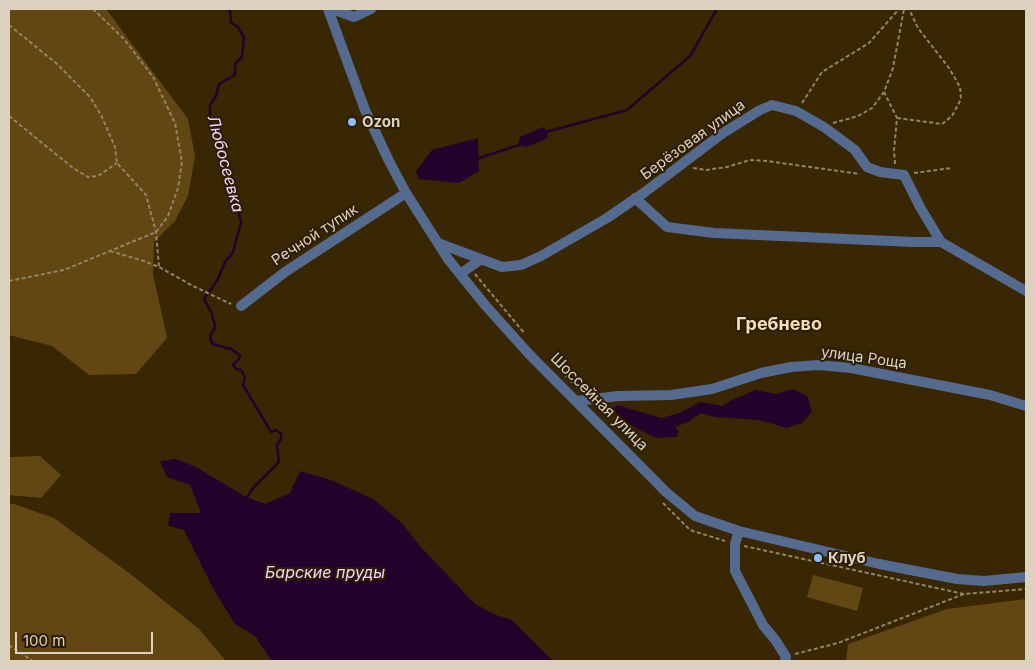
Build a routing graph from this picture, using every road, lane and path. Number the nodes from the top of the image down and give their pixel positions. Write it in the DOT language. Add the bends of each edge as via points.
graph roads {
  1 [pos="93,9"];
  2 [pos="328,9"];
  3 [pos="332,9"];
  4 [pos="371,9"];
  5 [pos="899,9"];
  6 [pos="904,9"];
  7 [pos="909,9"];
  8 [pos="9,25"];
  9 [pos="884,92"];
  10 [pos="796,112"];
  11 [pos="9,116"];
  12 [pos="897,118"];
  13 [pos="824,127"];
  14 [pos="117,163"];
  15 [pos="680,166"];
  16 [pos="952,168"];
  17 [pos="862,174"];
  18 [pos="904,175"];
  19 [pos="406,193"];
  20 [pos="635,198"];
  21 [pos="156,232"];
  22 [pos="941,242"];
  23 [pos="438,243"];
  24 [pos="110,251"];
  25 [pos="480,260"];
  26 [pos="159,267"];
  27 [pos="469,268"];
  28 [pos="460,274"];
  29 [pos="9,281"];
  30 [pos="1026,291"];
  31 [pos="237,305"];
  32 [pos="525,334"];
  33 [pos="556,367"];
  34 [pos="590,399"];
  35 [pos="578,401"];
  36 [pos="1026,406"];
  37 [pos="739,531"];
  38 [pos="1026,578"];
  39 [pos="964,594"];
  40 [pos="9,647"];
  41 [pos="785,659"];
  42 [pos="34,661"];
  1 -- 21 [label="path" via="124,40 153,77 175,123 182,162 178,188 168,216"];
  2 -- 19 [label="street, Шоссейная улица" via="365,110"];
  3 -- 4 [label="street" via="354,17"];
  5 -- 10 [label="path" via="869,43 822,72"];
  6 -- 9 [label="path" via="893,68"];
  7 -- 12 [label="path" via="918,28 952,74 960,88 961,98 952,116 942,124"];
  8 -- 14 [label="path" via="57,64 90,97 109,130"];
  9 -- 12 [label="path"];
  9 -- 13 [label="path" via="872,108"];
  10 -- 13 [label="street, Берёзовая улица"];
  10 -- 15 [label="street, Берёзовая улица" via="772,105 760,110"];
  11 -- 14 [label="path" via="88,177 98,176"];
  12 -- 18 [label="path" via="894,150 896,165"];
  13 -- 18 [label="street, Берёзовая улица" via="855,150 867,167"];
  14 -- 21 [label="path" via="146,195"];
  15 -- 17 [label="path" via="706,170 750,160 767,160"];
  15 -- 20 [label="street, Берёзовая улица"];
  16 -- 18 [label="path"];
  18 -- 22 [label="street"];
  19 -- 23 [label="street, Шоссейная улица"];
  19 -- 31 [label="street, Речной тупик"];
  20 -- 22 [label="street" via="666,227 714,233"];
  20 -- 25 [label="street, Берёзовая улица" via="607,218 521,265 502,267"];
  21 -- 24 [label="path"];
  21 -- 26 [label="path"];
  22 -- 30 [label="street"];
  23 -- 25 [label="street, Берёзовая улица"];
  23 -- 28 [label="street, Шоссейная улица"];
  24 -- 26 [label="path"];
  24 -- 29 [label="path" via="64,270"];
  25 -- 27 [label="street"];
  26 -- 31 [label="path" via="192,286"];
  27 -- 28 [label="street"];
  27 -- 32 [label="path"];
  28 -- 35 [label="street, Шоссейная улица" via="529,354"];
  33 -- 34 [label="path"];
  34 -- 35 [label="street, улица Роща"];
  34 -- 36 [label="street, улица Роща" via="695,392 761,373 818,365 852,368 990,395"];
  35 -- 37 [label="street, Шоссейная улица" via="666,492 695,516"];
  37 -- 38 [label="street, Шоссейная улица" via="957,580 984,582"];
  37 -- 41 [label="street" via="735,544 735,571"];
  39 -- 41 [label="path" via="838,643"];
  40 -- 42 [label="path"];
}
